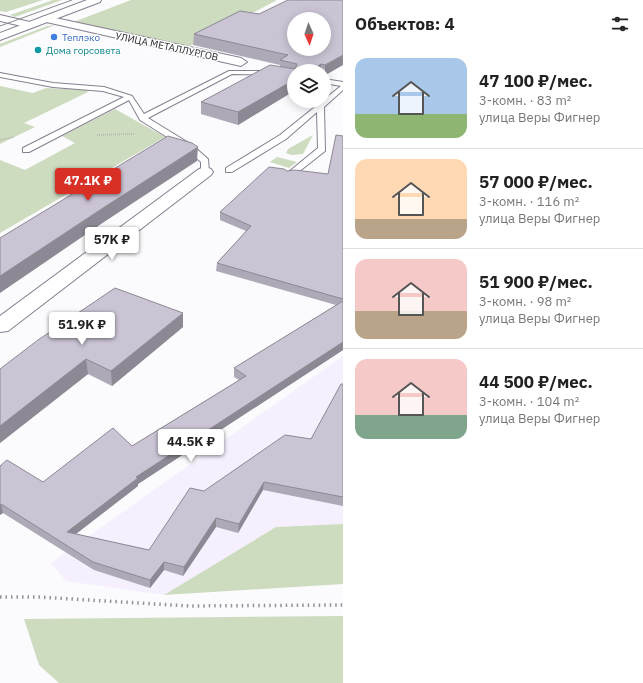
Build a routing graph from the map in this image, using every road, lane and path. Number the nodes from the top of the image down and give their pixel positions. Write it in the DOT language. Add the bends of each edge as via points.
graph roads {
  1 [pos="96,0"];
  2 [pos="0,18"];
  3 [pos="46,19"];
  4 [pos="30,25"];
  5 [pos="0,37"];
  6 [pos="241,62"];
  7 [pos="0,75"];
  8 [pos="287,75"];
  9 [pos="331,82"];
  10 [pos="343,84"];
  11 [pos="343,87"];
  12 [pos="130,97"];
  13 [pos="331,97"];
  14 [pos="318,108"];
  15 [pos="320,108"];
  16 [pos="143,118"];
  17 [pos="26,150"];
  18 [pos="229,170"];
  19 [pos="206,172"];
  20 [pos="289,174"];
  21 [pos="0,326"];
  22 [pos="0,597"];
  23 [pos="343,605"];
  1 -- 3 [label="street"];
  2 -- 4 [label="street"];
  3 -- 4 [label="street"];
  3 -- 6 [label="street, УЛИЦА МЕТАЛЛУРГОВ"];
  4 -- 5 [label="street"];
  7 -- 12 [label="lane" via="53,85 104,89"];
  8 -- 16 [label="lane" via="231,72"];
  9 -- 10 [label="lane"];
  11 -- 13 [label="lane"];
  12 -- 16 [label="lane"];
  12 -- 17 [label="lane"];
  14 -- 18 [label="lane" via="283,137"];
  15 -- 20 [label="lane" via="322,149"];
  16 -- 19 [label="lane" via="190,147 205,161"];
  19 -- 21 [label="street"];
  22 -- 23 [label="path" via="189,606"];
}
